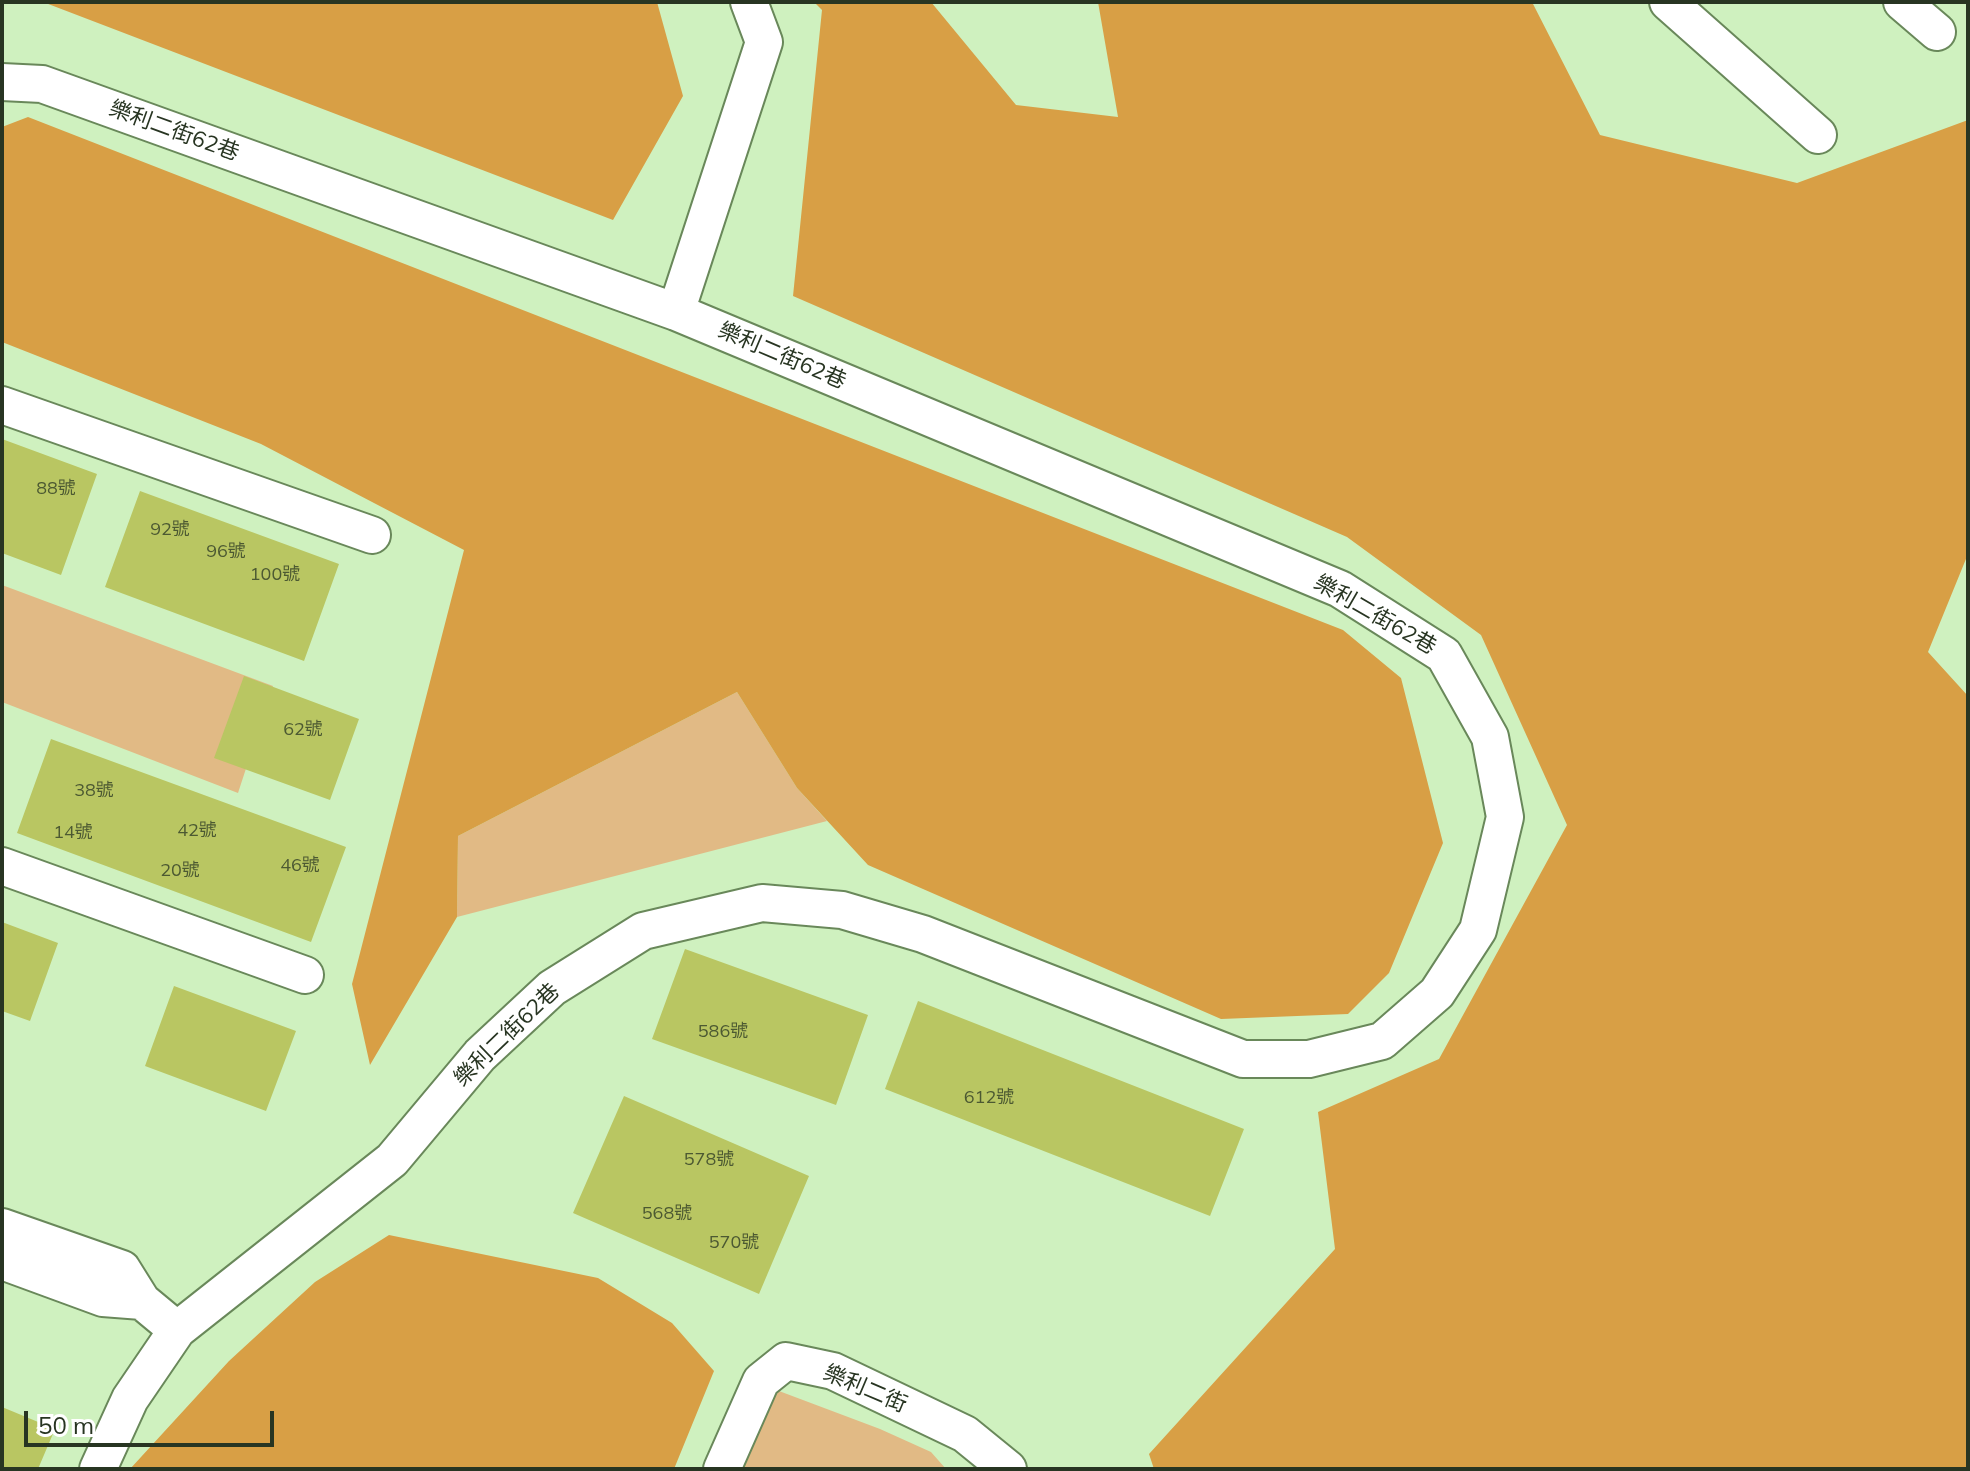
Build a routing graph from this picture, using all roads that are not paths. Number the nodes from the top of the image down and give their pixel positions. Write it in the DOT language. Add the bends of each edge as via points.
graph roads {
  1 [pos="749,2"];
  2 [pos="1668,2"];
  3 [pos="1902,2"];
  4 [pos="1937,32"];
  5 [pos="2,82"];
  6 [pos="1818,135"];
  7 [pos="676,312"];
  8 [pos="2,405"];
  9 [pos="372,535"];
  10 [pos="2,866"];
  11 [pos="305,975"];
  12 [pos="2,1227"];
  13 [pos="2,1261"];
  14 [pos="142,1301"];
  15 [pos="177,1330"];
  16 [pos="98,1469"];
  17 [pos="722,1469"];
  18 [pos="1008,1469"];
  1 -- 7 [label="street" via="764,42"];
  2 -- 6 [label="street"];
  3 -- 4 [label="street"];
  5 -- 7 [label="street, 樂利二街62巷" via="42,84"];
  7 -- 15 [label="street, 樂利二街62巷" via="1340,589 1444,655 1490,737 1505,817 1478,930 1437,993 1382,1041 1309,1059 1243,1059 923,934 842,910 762,903 643,931 552,988 480,1055 392,1160"];
  8 -- 9 [label="street"];
  10 -- 11 [label="street"];
  12 -- 14 [label="street" via="122,1269"];
  13 -- 14 [label="street" via="103,1298"];
  14 -- 15 [label="street"];
  15 -- 16 [label="street, 樂利二街62巷" via="130,1399"];
  17 -- 18 [label="street, 樂利二街" via="761,1381 786,1361 833,1371 965,1434"];
}
